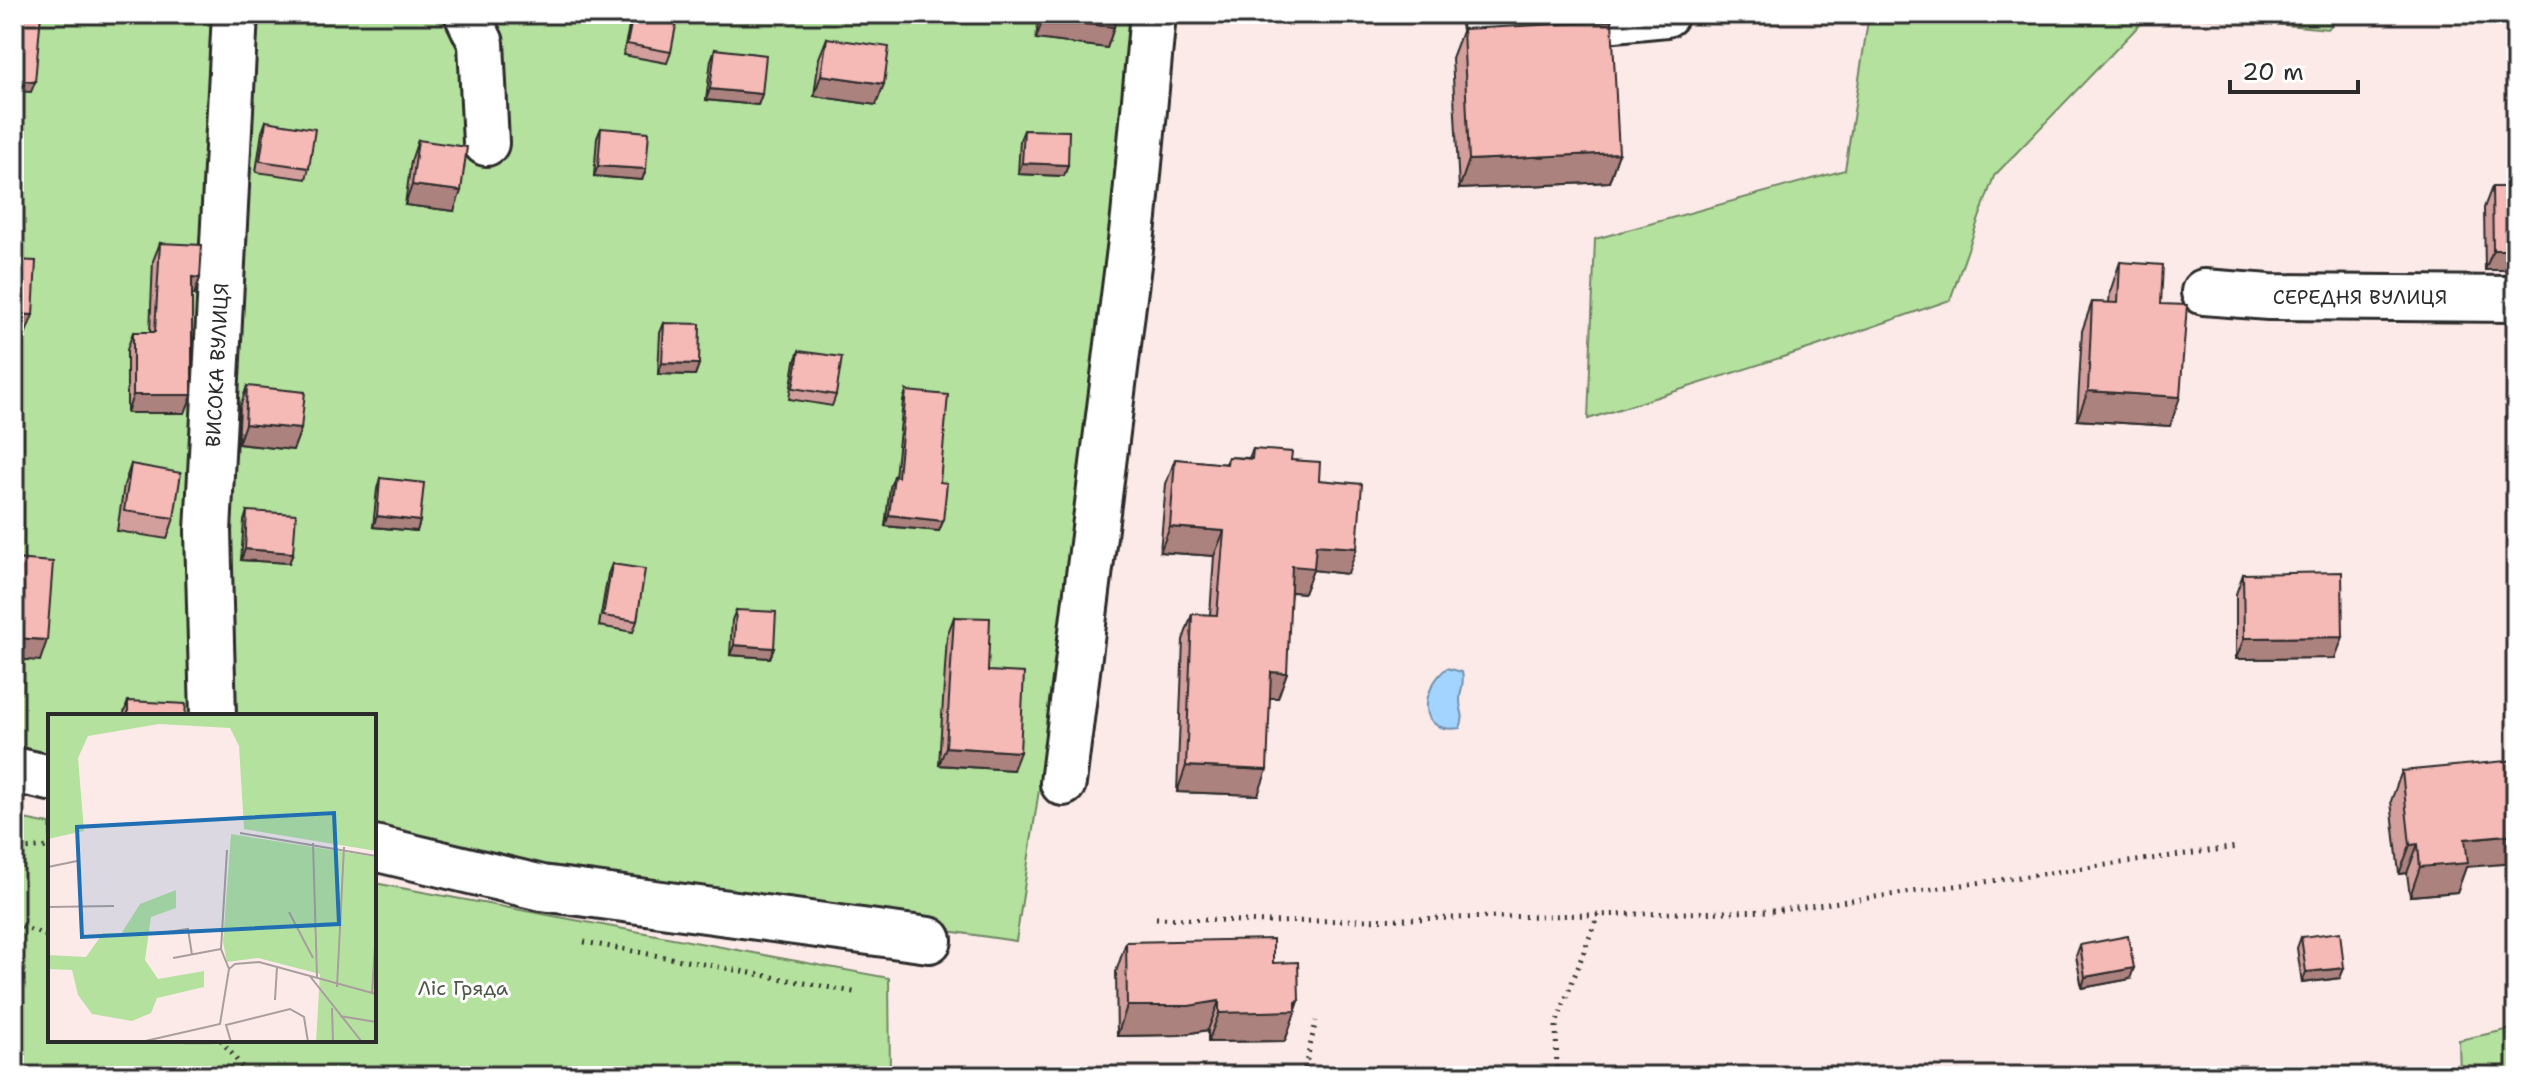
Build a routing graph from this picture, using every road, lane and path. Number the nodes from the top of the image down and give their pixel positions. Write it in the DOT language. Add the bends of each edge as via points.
graph roads {
  1 [pos="235,14"];
  2 [pos="467,14"];
  3 [pos="1153,14"];
  4 [pos="1484,14"];
  5 [pos="1666,14"];
  6 [pos="486,143"];
  7 [pos="2204,292"];
  8 [pos="2516,299"];
  9 [pos="213,714"];
  10 [pos="14,770"];
  11 [pos="48,778"];
  12 [pos="1063,783"];
  13 [pos="48,847"];
  14 [pos="2237,847"];
  15 [pos="376,848"];
  16 [pos="14,856"];
  17 [pos="1598,915"];
  18 [pos="1156,918"];
  19 [pos="14,924"];
  20 [pos="48,936"];
  21 [pos="929,940"];
  22 [pos="581,941"];
  23 [pos="859,993"];
  24 [pos="1316,1021"];
  25 [pos="223,1042"];
  26 [pos="249,1076"];
  27 [pos="1303,1076"];
  28 [pos="1557,1076"];
  1 -- 9 [label="street, ВИСОКА ВУЛИЦЯ" via="208,531"];
  2 -- 6 [label="street" via="481,43"];
  3 -- 12 [label="street" via="1134,217"];
  4 -- 5 [label="street" via="1485,23 1562,24"];
  7 -- 8 [label="street, СЕРЕДНЯ ВУЛИЦЯ"];
  10 -- 11 [label="street"];
  13 -- 16 [label="path" via="23,849"];
  14 -- 17 [label="path" via="1774,911"];
  15 -- 21 [label="street" via="542,888"];
  17 -- 18 [label="path" via="1269,922"];
  17 -- 28 [label="path" via="1556,1024"];
  19 -- 20 [label="path"];
  22 -- 23 [label="path"];
  24 -- 27 [label="path"];
  25 -- 26 [label="path"];
}
